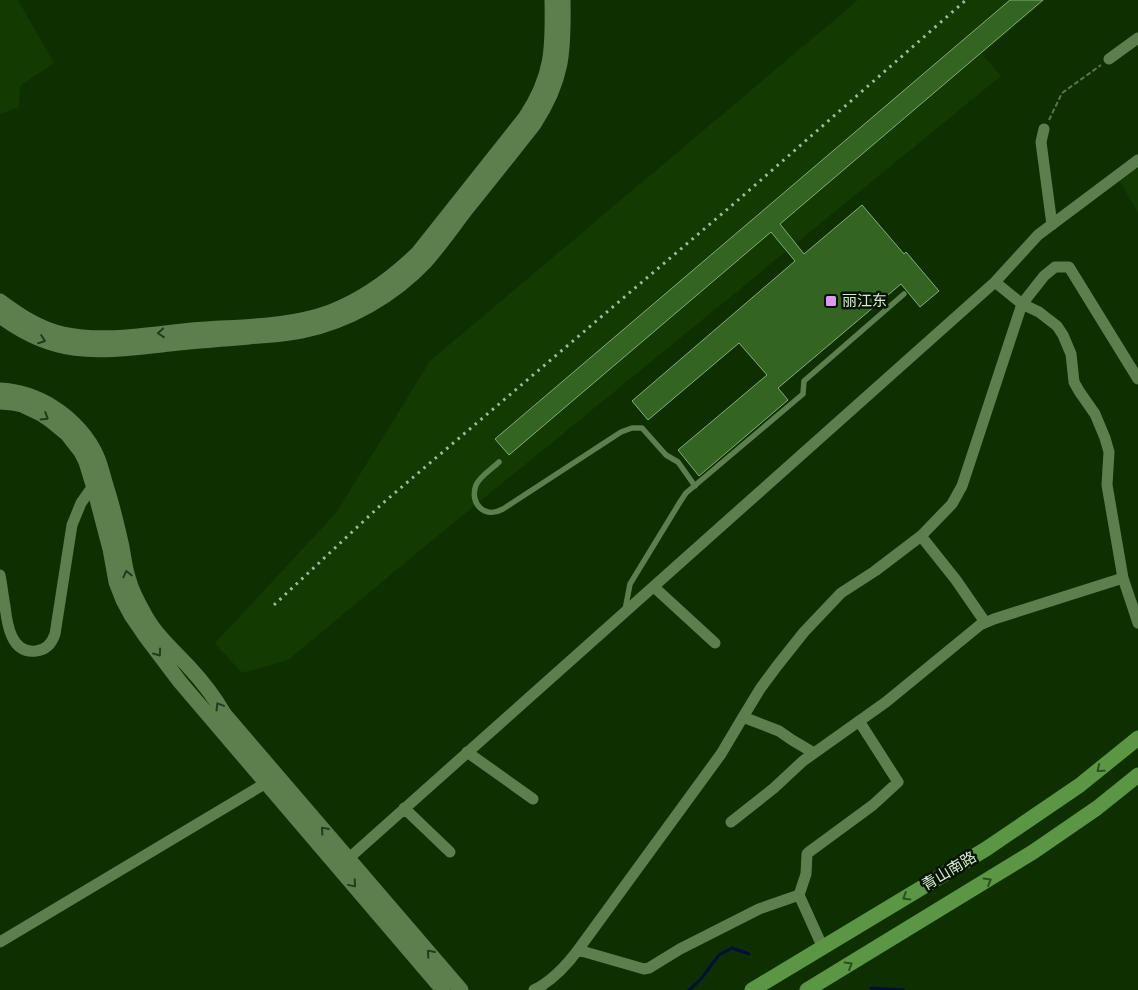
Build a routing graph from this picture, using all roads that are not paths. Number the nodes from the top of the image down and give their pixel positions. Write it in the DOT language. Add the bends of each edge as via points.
graph roads {
  1 [pos="552,0"];
  2 [pos="563,0"];
  3 [pos="1138,38"];
  4 [pos="1109,59"];
  5 [pos="1044,129"];
  6 [pos="1138,160"];
  7 [pos="1052,225"];
  8 [pos="995,282"];
  9 [pos="904,294"];
  10 [pos="0,301"];
  11 [pos="1022,304"];
  12 [pos="0,316"];
  13 [pos="1138,379"];
  14 [pos="0,390"];
  15 [pos="0,402"];
  16 [pos="499,462"];
  17 [pos="93,486"];
  18 [pos="695,486"];
  19 [pos="921,536"];
  20 [pos="0,575"];
  21 [pos="1129,584"];
  22 [pos="654,586"];
  23 [pos="625,612"];
  24 [pos="985,622"];
  25 [pos="1138,623"];
  26 [pos="715,643"];
  27 [pos="743,717"];
  28 [pos="859,721"];
  29 [pos="1138,738"];
  30 [pos="467,752"];
  31 [pos="814,753"];
  32 [pos="1138,775"];
  33 [pos="266,783"];
  34 [pos="533,799"];
  35 [pos="404,808"];
  36 [pos="732,822"];
  37 [pos="450,852"];
  38 [pos="348,858"];
  39 [pos="799,895"];
  40 [pos="0,942"];
  41 [pos="823,948"];
  42 [pos="578,950"];
  43 [pos="443,990"];
  44 [pos="462,990"];
  45 [pos="534,990"];
  46 [pos="752,990"];
  47 [pos="807,990"];
  1 -- 10 [label="street, one-way" via="551,58 544,85 525,118 418,253 395,274 357,300 323,314 285,323 106,338 61,334 28,321"];
  12 -- 2 [label="street, one-way" via="23,332 46,342 70,348 106,350 286,334 334,322 362,309 408,278 426,260 538,118 554,88 561,60"];
  3 -- 4 [label="street"];
  5 -- 7 [label="street" via="1041,142"];
  6 -- 7 [label="street"];
  7 -- 8 [label="street" via="1038,235"];
  8 -- 11 [label="street"];
  8 -- 22 [label="street"];
  9 -- 18 [label="lane" via="804,381 803,394"];
  11 -- 13 [label="street" via="1044,276 1056,267 1068,267"];
  11 -- 19 [label="street" via="962,486 952,504"];
  11 -- 21 [label="street" via="1039,312 1063,335 1071,354 1074,382 1103,432 1109,452 1107,485"];
  38 -- 14 [label="street, one-way" via="145,616 128,580 114,513 97,457 84,436 47,404 14,390"];
  15 -- 17 [label="street, one-way" via="32,409 67,434 81,452"];
  16 -- 18 [label="lane" via="480,478 475,490 477,505 490,513 503,509 632,428 642,428 666,455 678,462"];
  17 -- 20 [label="street" via="72,525 55,634 44,648 29,651 13,639 7,624"];
  17 -- 33 [label="street, one-way" via="116,582 131,615 180,682"];
  18 -- 23 [label="lane" via="680,502 630,584"];
  19 -- 24 [label="street"];
  19 -- 27 [label="street" via="841,593 827,607 777,666"];
  21 -- 24 [label="street"];
  21 -- 25 [label="street"];
  22 -- 23 [label="street"];
  22 -- 26 [label="street"];
  23 -- 30 [label="street"];
  24 -- 28 [label="street"];
  27 -- 31 [label="street" via="779,731"];
  27 -- 42 [label="street" via="721,754"];
  28 -- 31 [label="street"];
  28 -- 39 [label="street" via="898,782 873,805 807,854 806,874"];
  29 -- 41 [label="main road, 青山南路, one-way" via="1080,785 1017,828"];
  30 -- 34 [label="street"];
  30 -- 35 [label="street"];
  31 -- 36 [label="street"];
  47 -- 32 [label="main road, 青山南路, one-way" via="1025,858"];
  33 -- 40 [label="street"];
  33 -- 43 [label="street, one-way"];
  35 -- 37 [label="street"];
  35 -- 38 [label="street"];
  44 -- 38 [label="street, one-way"];
  39 -- 41 [label="street"];
  39 -- 42 [label="street" via="759,909 649,968"];
  41 -- 46 [label="main road, 青山南路"];
  42 -- 45 [label="street" via="562,969"];
}
